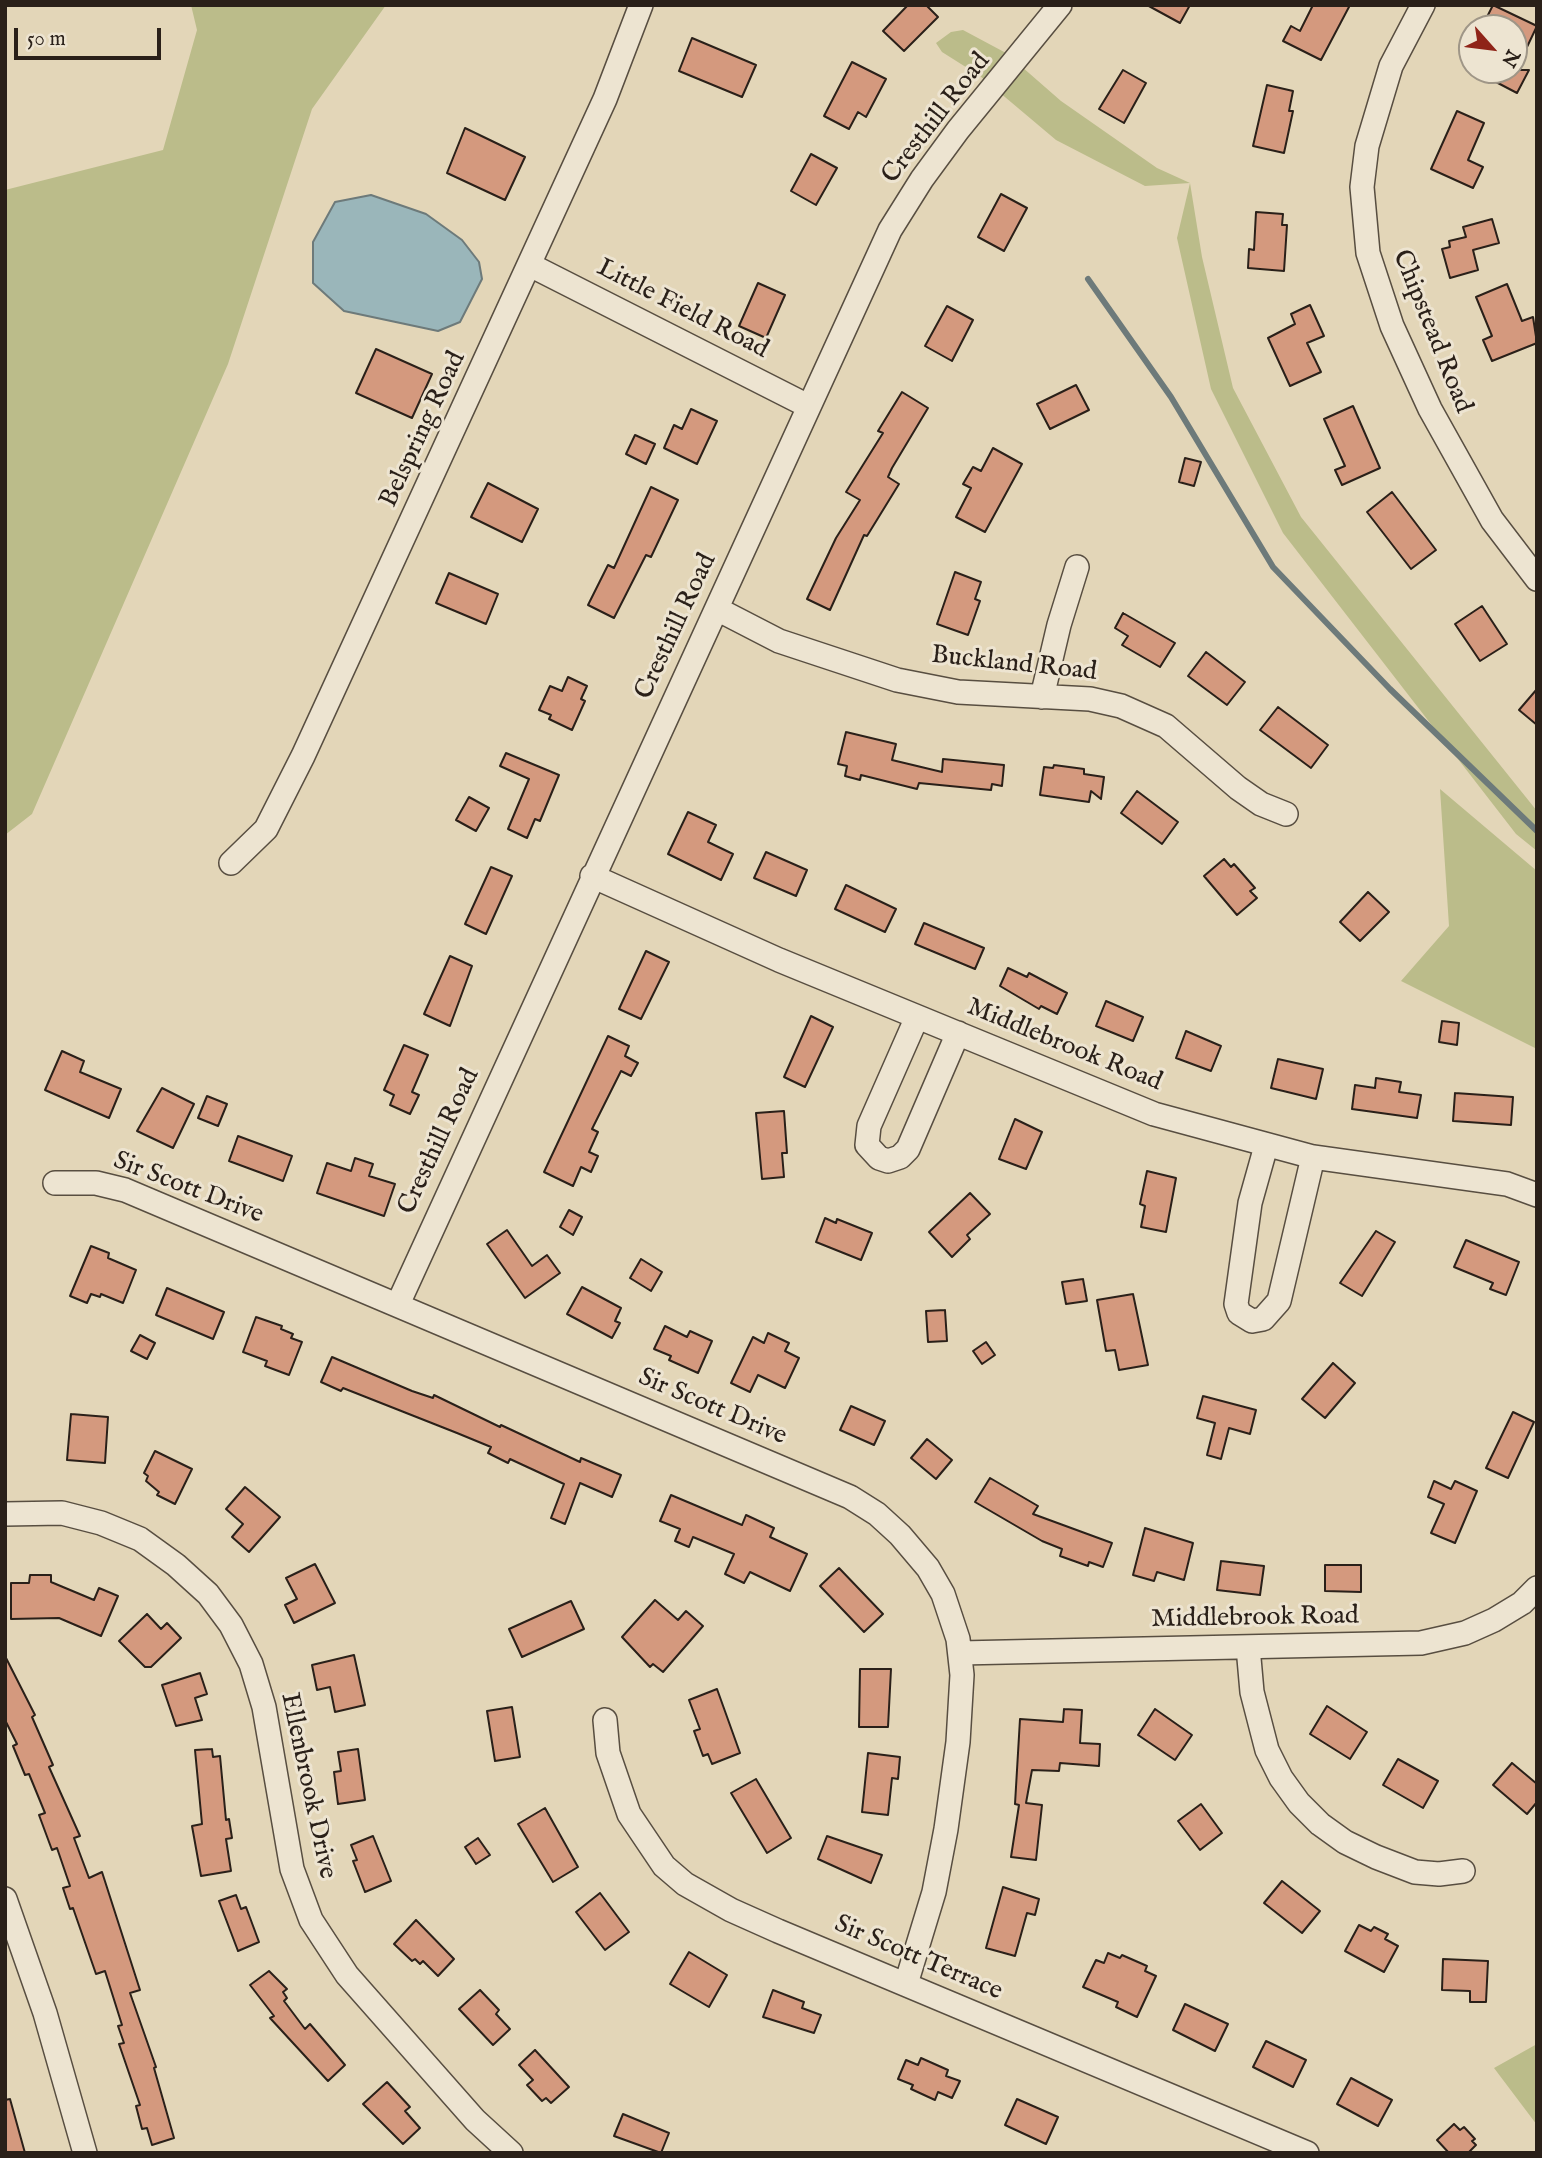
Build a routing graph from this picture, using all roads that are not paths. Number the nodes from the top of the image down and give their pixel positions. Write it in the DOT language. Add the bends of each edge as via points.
graph roads {
  1 [pos="642,5"];
  2 [pos="1060,5"];
  3 [pos="1423,5"];
  4 [pos="530,265"];
  5 [pos="808,406"];
  6 [pos="1077,568"];
  7 [pos="1537,579"];
  8 [pos="717,609"];
  9 [pos="1042,697"];
  10 [pos="1286,814"];
  11 [pos="231,863"];
  12 [pos="592,876"];
  13 [pos="917,1017"];
  14 [pos="958,1033"];
  15 [pos="1266,1146"];
  16 [pos="1313,1157"];
  17 [pos="55,1183"];
  18 [pos="1537,1195"];
  19 [pos="398,1304"];
  20 [pos="5,1514"];
  21 [pos="1537,1588"];
  22 [pos="1248,1647"];
  23 [pos="960,1653"];
  24 [pos="605,1720"];
  25 [pos="1463,1871"];
  26 [pos="5,1899"];
  27 [pos="906,1984"];
  28 [pos="506,2151"];
  29 [pos="86,2153"];
  30 [pos="1307,2153"];
  1 -- 4 [label="street, Belspring Road"];
  2 -- 5 [label="street, Cresthill Road" via="922,179 890,230"];
  3 -- 7 [label="street, Chipstead Road" via="1391,66 1367,146 1362,187 1368,253 1392,326 1441,431 1492,520"];
  4 -- 5 [label="street, Little Field Road"];
  4 -- 11 [label="street, Belspring Road" via="266,830"];
  5 -- 8 [label="street, Cresthill Road"];
  6 -- 9 [label="street"];
  8 -- 9 [label="street, Buckland Road" via="779,641 897,680 958,692"];
  8 -- 12 [label="street, Cresthill Road"];
  9 -- 10 [label="street, Buckland Road" via="1090,699 1150,717 1238,788"];
  12 -- 13 [label="street, Middlebrook Road"];
  12 -- 19 [label="street, Cresthill Road"];
  13 -- 14 [label="street, Middlebrook Road"];
  13 -- 14 [label="street" via="867,1135 867,1145 879,1158 888,1161 908,1149"];
  14 -- 15 [label="street, Middlebrook Road" via="1154,1114"];
  15 -- 16 [label="street, Middlebrook Road"];
  15 -- 16 [label="street" via="1250,1203 1236,1304 1239,1313 1252,1321 1263,1319 1279,1301"];
  16 -- 18 [label="street, Middlebrook Road" via="1507,1184"];
  17 -- 19 [label="street, Sir Scott Drive" via="96,1183 125,1189"];
  19 -- 23 [label="street, Sir Scott Drive" via="859,1503 901,1535 928,1568 952,1616"];
  20 -- 28 [label="street, Ellenbrook Drive" via="62,1513 101,1523 140,1539 208,1594 251,1664 264,1707 292,1869 311,1920 346,1975"];
  21 -- 22 [label="street, Middlebrook Road" via="1494,1620 1434,1641"];
  22 -- 23 [label="street, Middlebrook Road"];
  22 -- 25 [label="street" via="1252,1692 1267,1750 1299,1803 1345,1842 1376,1857 1415,1872"];
  23 -- 27 [label="street, Sir Scott Drive" via="958,1742 946,1829 934,1892"];
  24 -- 27 [label="street, Sir Scott Terrace" via="616,1784 635,1824 664,1866 685,1884 731,1910"];
  26 -- 29 [label="street"];
  27 -- 30 [label="street, Sir Scott Terrace"];
}
